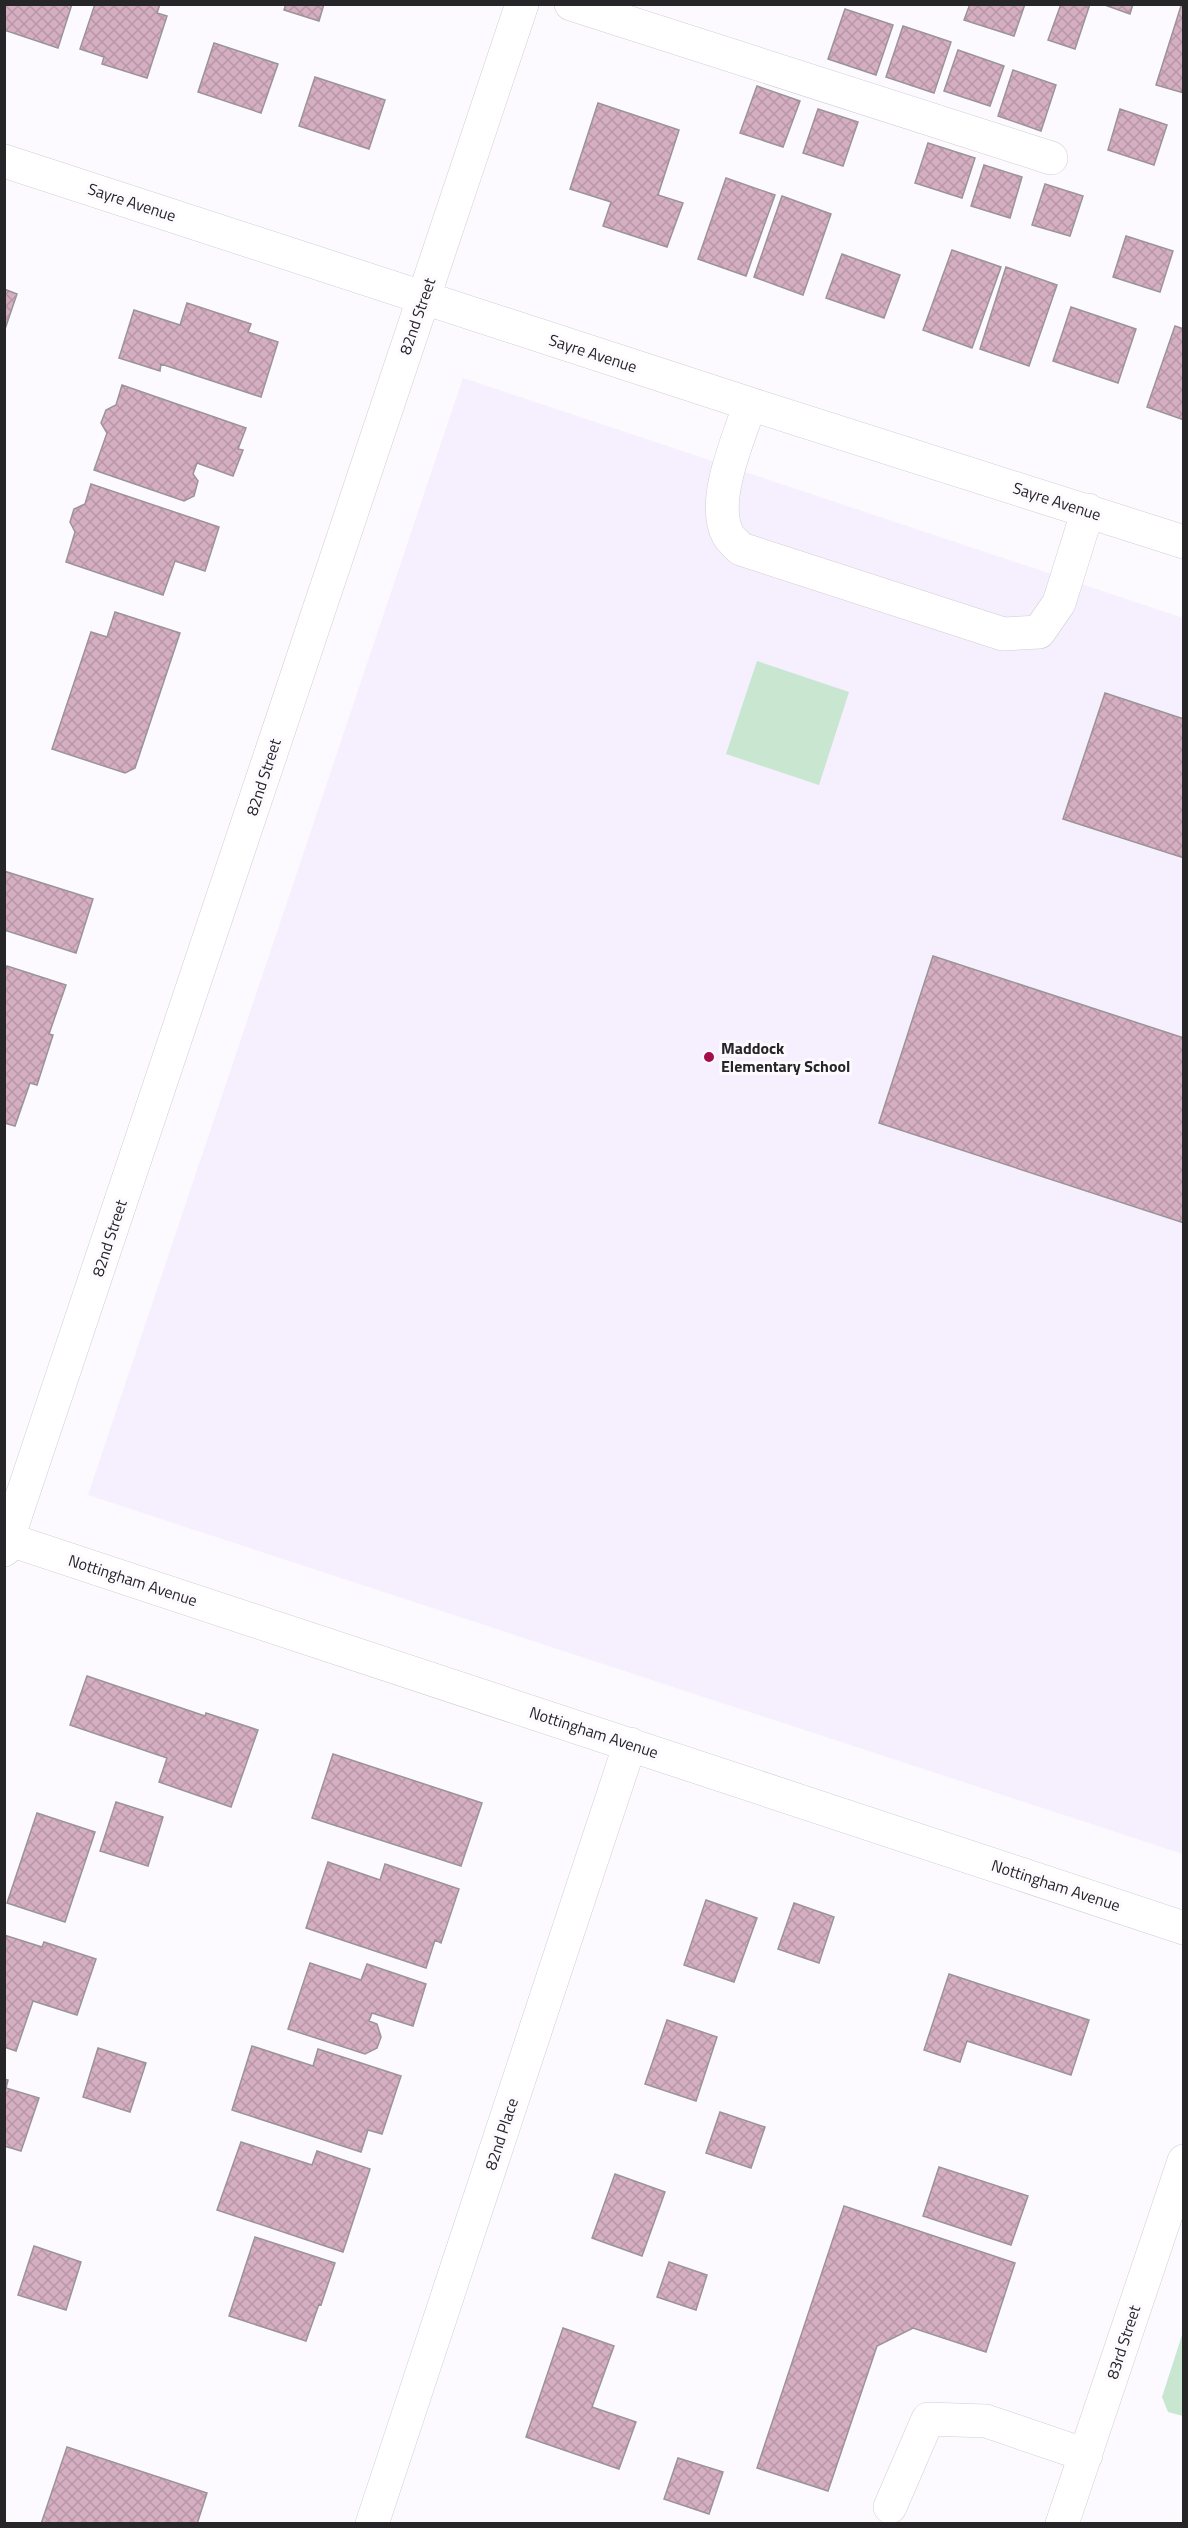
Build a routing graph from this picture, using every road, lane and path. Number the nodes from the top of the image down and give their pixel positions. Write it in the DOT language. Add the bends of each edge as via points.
graph roads {
  1 [pos="522,4"];
  2 [pos="571,4"];
  3 [pos="1051,158"];
  4 [pos="4,161"];
  5 [pos="423,297"];
  6 [pos="750,404"];
  7 [pos="1088,510"];
  8 [pos="1184,542"];
  9 [pos="6,1543"];
  10 [pos="630,1744"];
  11 [pos="1184,1928"];
  12 [pos="1184,2161"];
  13 [pos="1086,2455"];
  14 [pos="890,2507"];
  15 [pos="372,2523"];
  16 [pos="1062,2523"];
  1 -- 5 [label="street, 82nd Street"];
  2 -- 3 [label="street"];
  4 -- 5 [label="street, Sayre Avenue"];
  5 -- 6 [label="street, Sayre Avenue"];
  5 -- 9 [label="street, 82nd Street"];
  6 -- 7 [label="street, Sayre Avenue"];
  6 -- 7 [label="street" via="724,484 723,517 728,536 741,549 1003,633 1039,632 1059,603"];
  7 -- 8 [label="street, Sayre Avenue"];
  9 -- 10 [label="street, Nottingham Avenue"];
  10 -- 11 [label="street, Nottingham Avenue"];
  10 -- 15 [label="street, 82nd Place"];
  12 -- 13 [label="street, 83rd Street"];
  13 -- 14 [label="street" via="986,2421 928,2419"];
  13 -- 16 [label="street, 83rd Street"];
}
